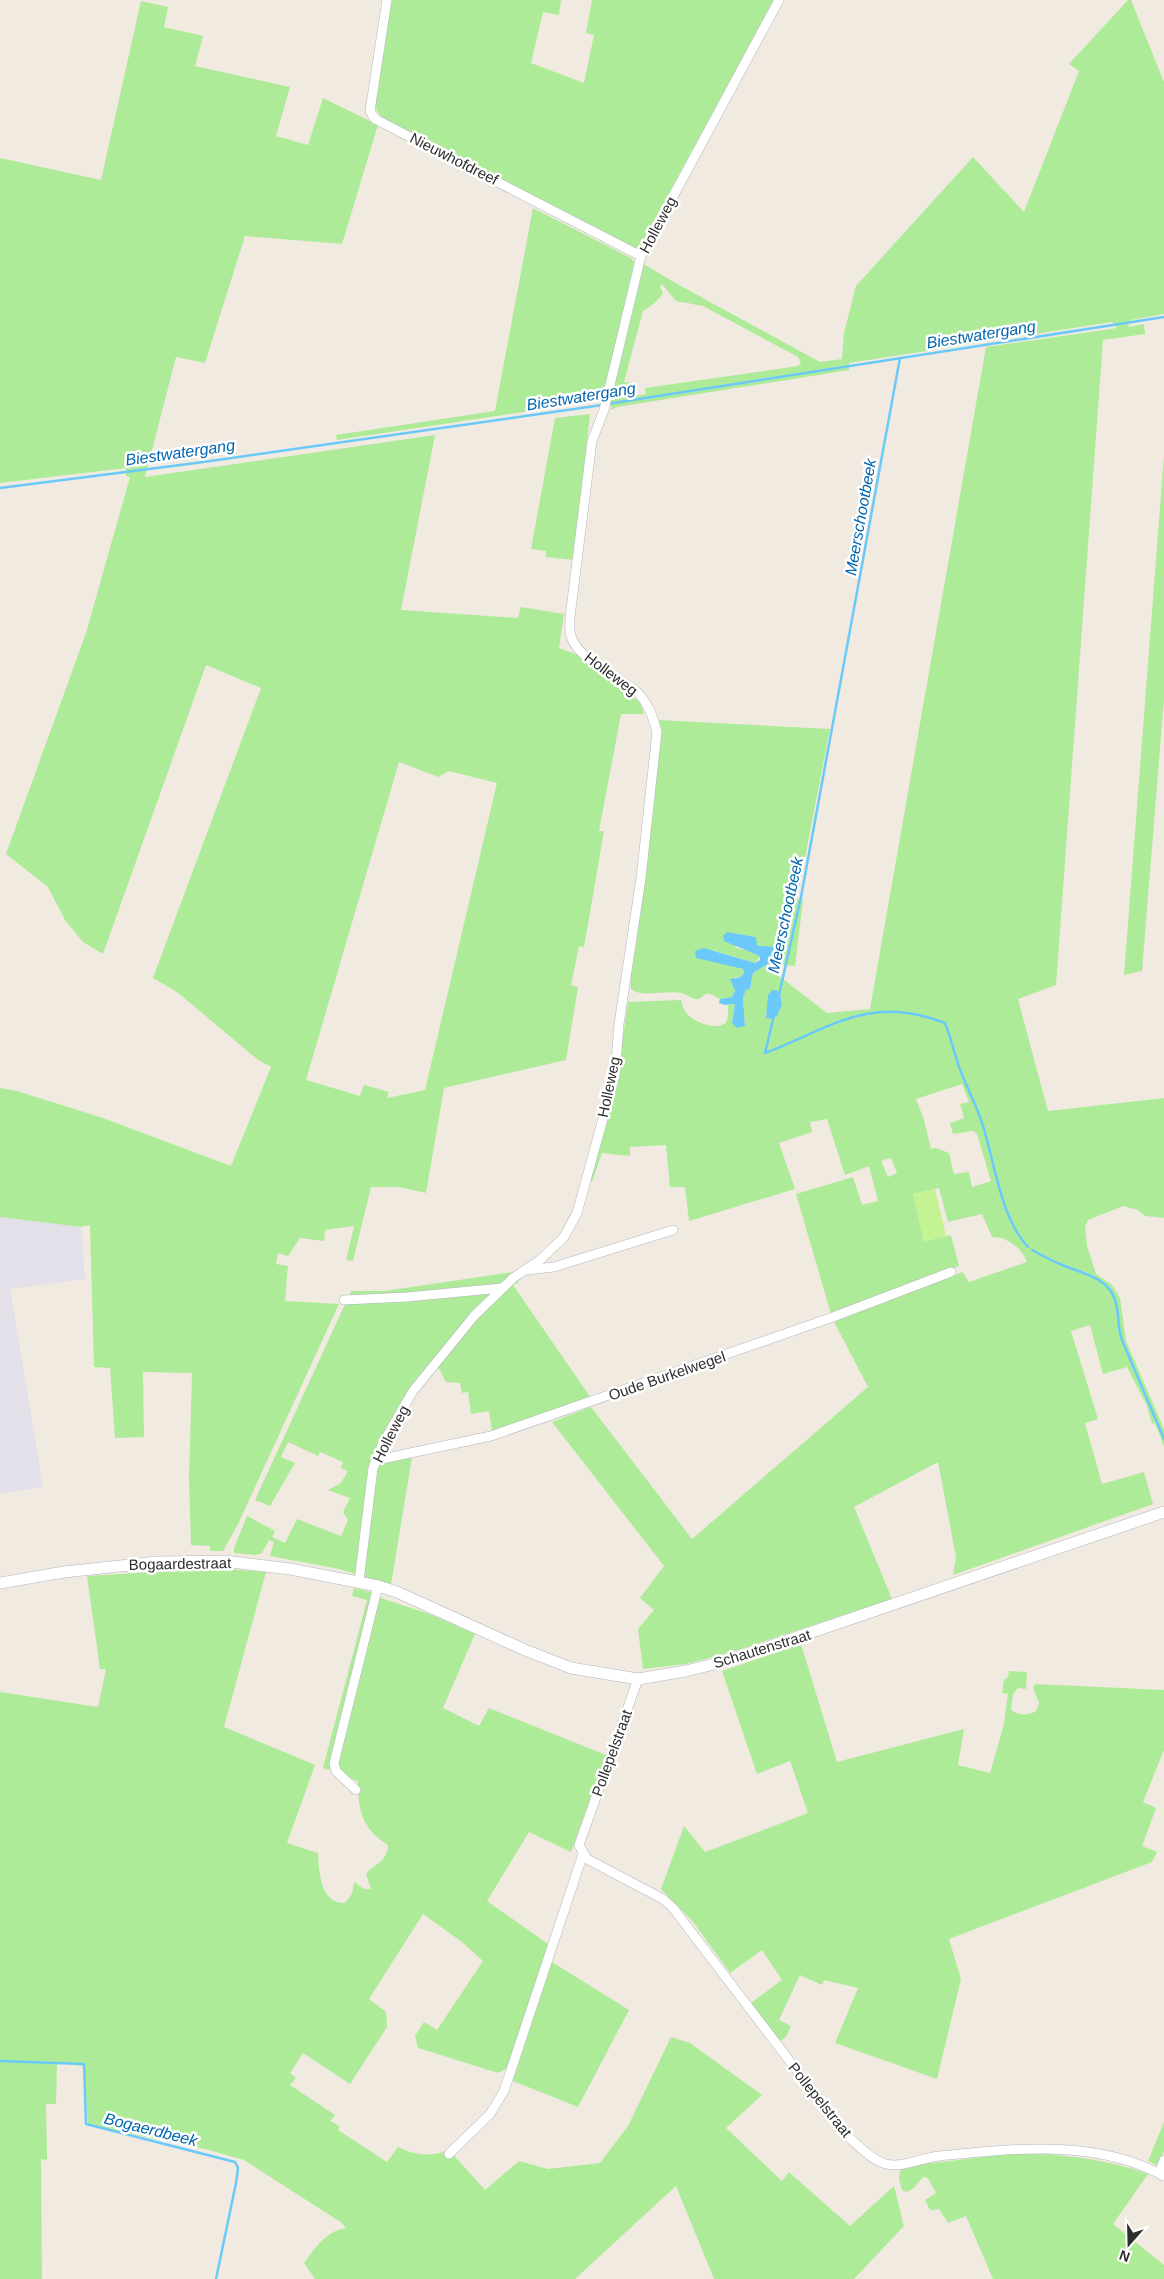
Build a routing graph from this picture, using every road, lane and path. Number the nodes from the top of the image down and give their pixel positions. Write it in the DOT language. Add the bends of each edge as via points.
graph roads {
  1 [pos="387,0"];
  2 [pos="779,0"];
  3 [pos="640,256"];
  4 [pos="673,1230"];
  5 [pos="524,1271"];
  6 [pos="951,1272"];
  7 [pos="502,1288"];
  8 [pos="344,1300"];
  9 [pos="377,1460"];
  10 [pos="1164,1512"];
  11 [pos="359,1581"];
  12 [pos="0,1583"];
  13 [pos="378,1586"];
  14 [pos="638,1679"];
  15 [pos="356,1790"];
  16 [pos="583,1854"];
  17 [pos="449,2154"];
  18 [pos="1164,2160"];
  19 [pos="1161,2175"];
  1 -- 3 [label="street, Nieuwhofdreef" via="370,111 375,119"];
  2 -- 3 [label="street, Holleweg"];
  3 -- 5 [label="street, Holleweg" via="605,406 592,441 570,635 580,651 637,692 651,712 657,732 655,763 619,1024 615,1075 577,1212 564,1237"];
  4 -- 5 [label="street, Holleweg" via="554,1266"];
  5 -- 7 [label="street, Holleweg"];
  6 -- 9 [label="street, Oude Burkelwegel" via="815,1324 491,1436"];
  7 -- 8 [label="street"];
  7 -- 9 [label="street, Holleweg" via="474,1316 413,1391 383,1442"];
  9 -- 11 [label="street, Holleweg"];
  10 -- 14 [label="street, Schautenstraat" via="730,1660"];
  11 -- 12 [label="street, Bogaardestraat" via="224,1561 167,1562 64,1572"];
  11 -- 13 [label="street, Schautenstraat"];
  13 -- 14 [label="street, Schautenstraat" via="571,1668"];
  13 -- 15 [label="street" via="334,1764 336,1771"];
  14 -- 16 [label="street, Pollepelstraat" via="579,1845"];
  16 -- 17 [label="street, Pollepelstraat" via="504,2091 490,2114"];
  16 -- 19 [label="street, Pollepelstraat" via="663,1899 673,1908 846,2134 874,2158 886,2164 901,2164 930,2157 1052,2147 1132,2162"];
  18 -- 19 [label="street"];
}
